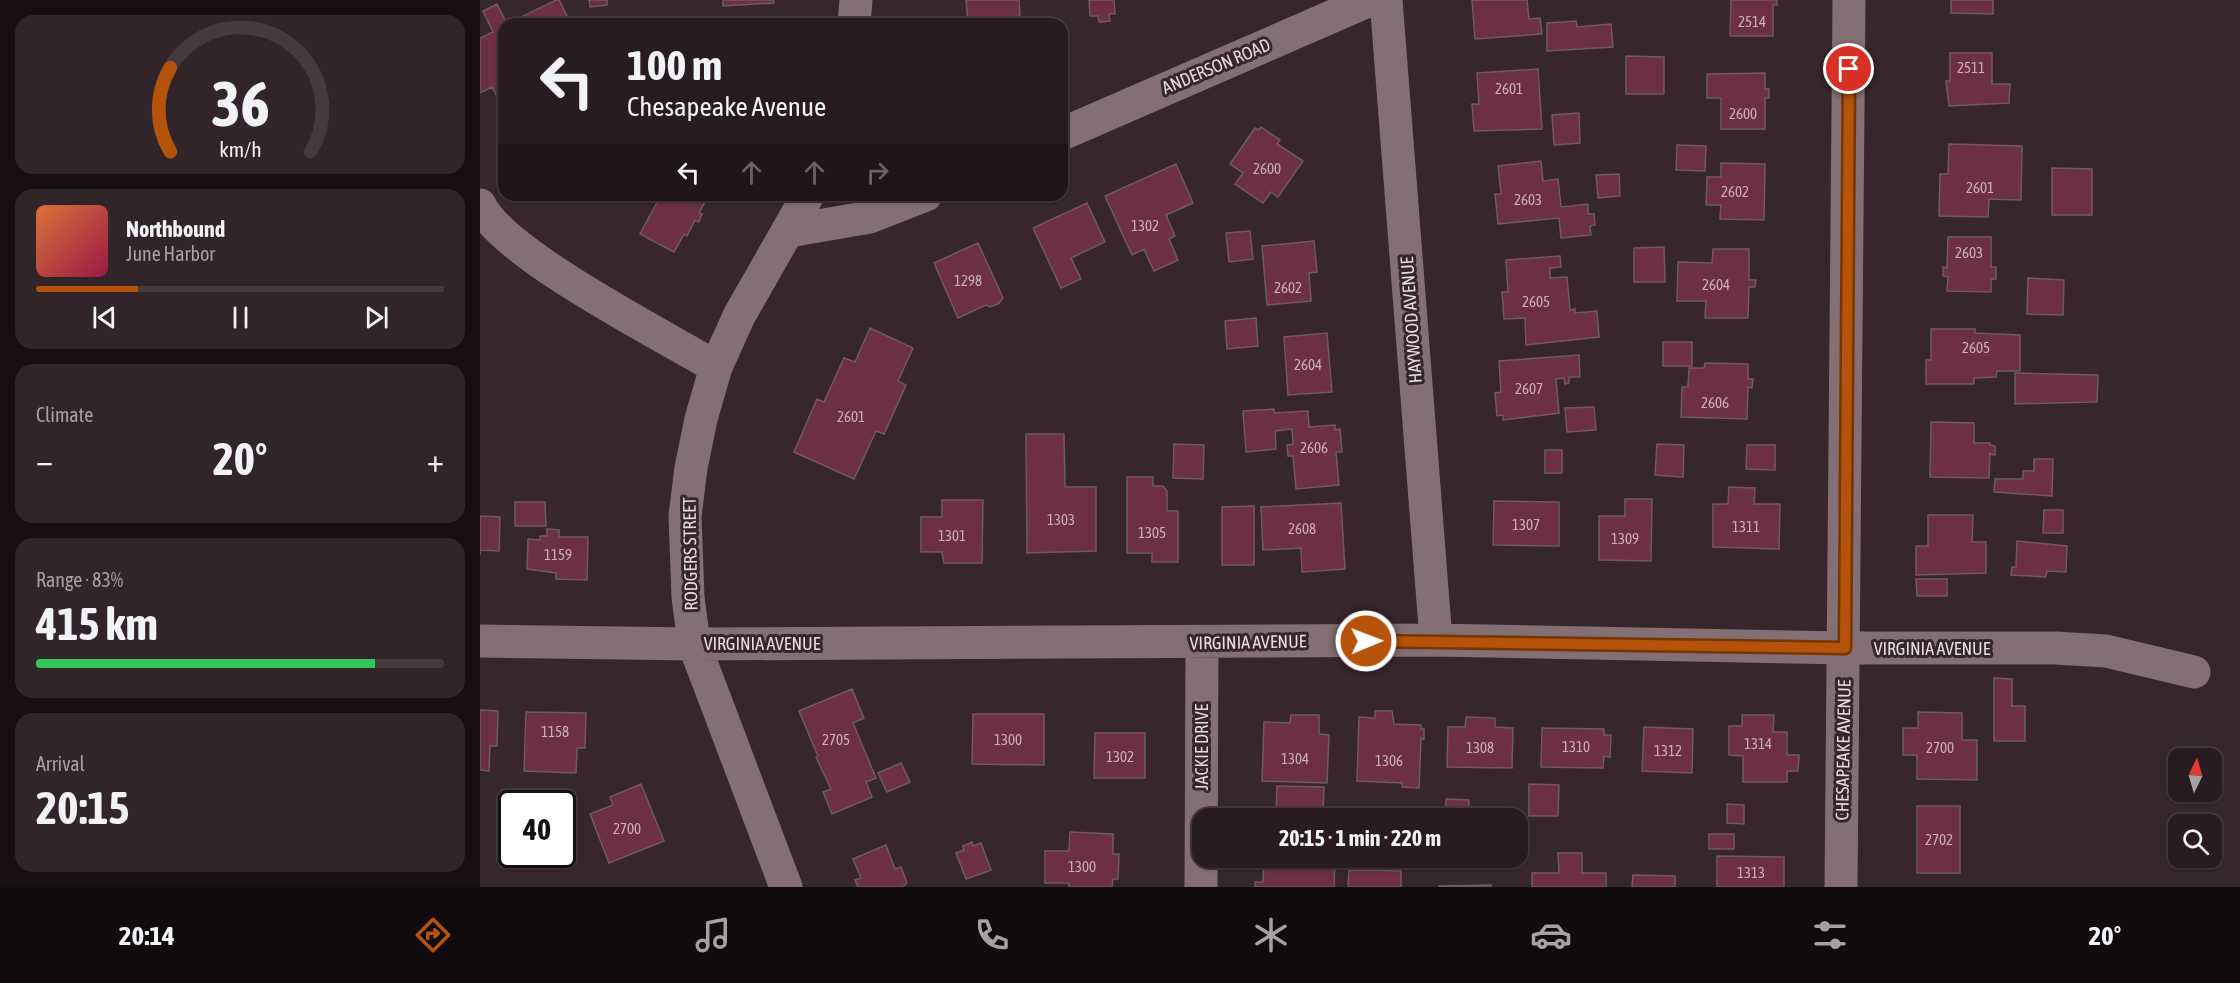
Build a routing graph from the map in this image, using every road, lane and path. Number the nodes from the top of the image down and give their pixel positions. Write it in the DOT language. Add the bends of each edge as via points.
graph roads {
  1 [pos="856,0"];
  2 [pos="1370,0"];
  3 [pos="1386,0"];
  4 [pos="1850,0"];
  5 [pos="854,18"];
  6 [pos="1068,131"];
  7 [pos="805,201"];
  8 [pos="911,201"];
  9 [pos="480,205"];
  10 [pos="789,231"];
  11 [pos="716,367"];
  12 [pos="1436,640"];
  13 [pos="480,641"];
  14 [pos="1202,642"];
  15 [pos="694,644"];
  16 [pos="1845,648"];
  17 [pos="2194,672"];
  18 [pos="786,887"];
  19 [pos="1201,887"];
  20 [pos="1841,887"];
  1 -- 5 [label="street"];
  2 -- 6 [label="street, ANDERSON ROAD"];
  3 -- 12 [label="street, HAYWOOD AVENUE"];
  4 -- 16 [label="street, CHESAPEAKE AVENUE"];
  7 -- 10 [label="street, RODGERS STREET"];
  8 -- 10 [label="street" via="870,217"];
  9 -- 11 [label="street" via="484,214 529,255"];
  10 -- 11 [label="street, RODGERS STREET" via="739,316"];
  11 -- 15 [label="street, RODGERS STREET" via="690,468 686,516 688,597"];
  12 -- 14 [label="street, VIRGINIA AVENUE"];
  12 -- 16 [label="street, VIRGINIA AVENUE"];
  13 -- 15 [label="street, VIRGINIA AVENUE"];
  14 -- 15 [label="street, VIRGINIA AVENUE"];
  14 -- 19 [label="street, JACKIE DRIVE"];
  15 -- 18 [label="street, RODGERS STREET"];
  16 -- 17 [label="street, VIRGINIA AVENUE" via="2106,651"];
  16 -- 20 [label="street, CHESAPEAKE AVENUE"];
}
